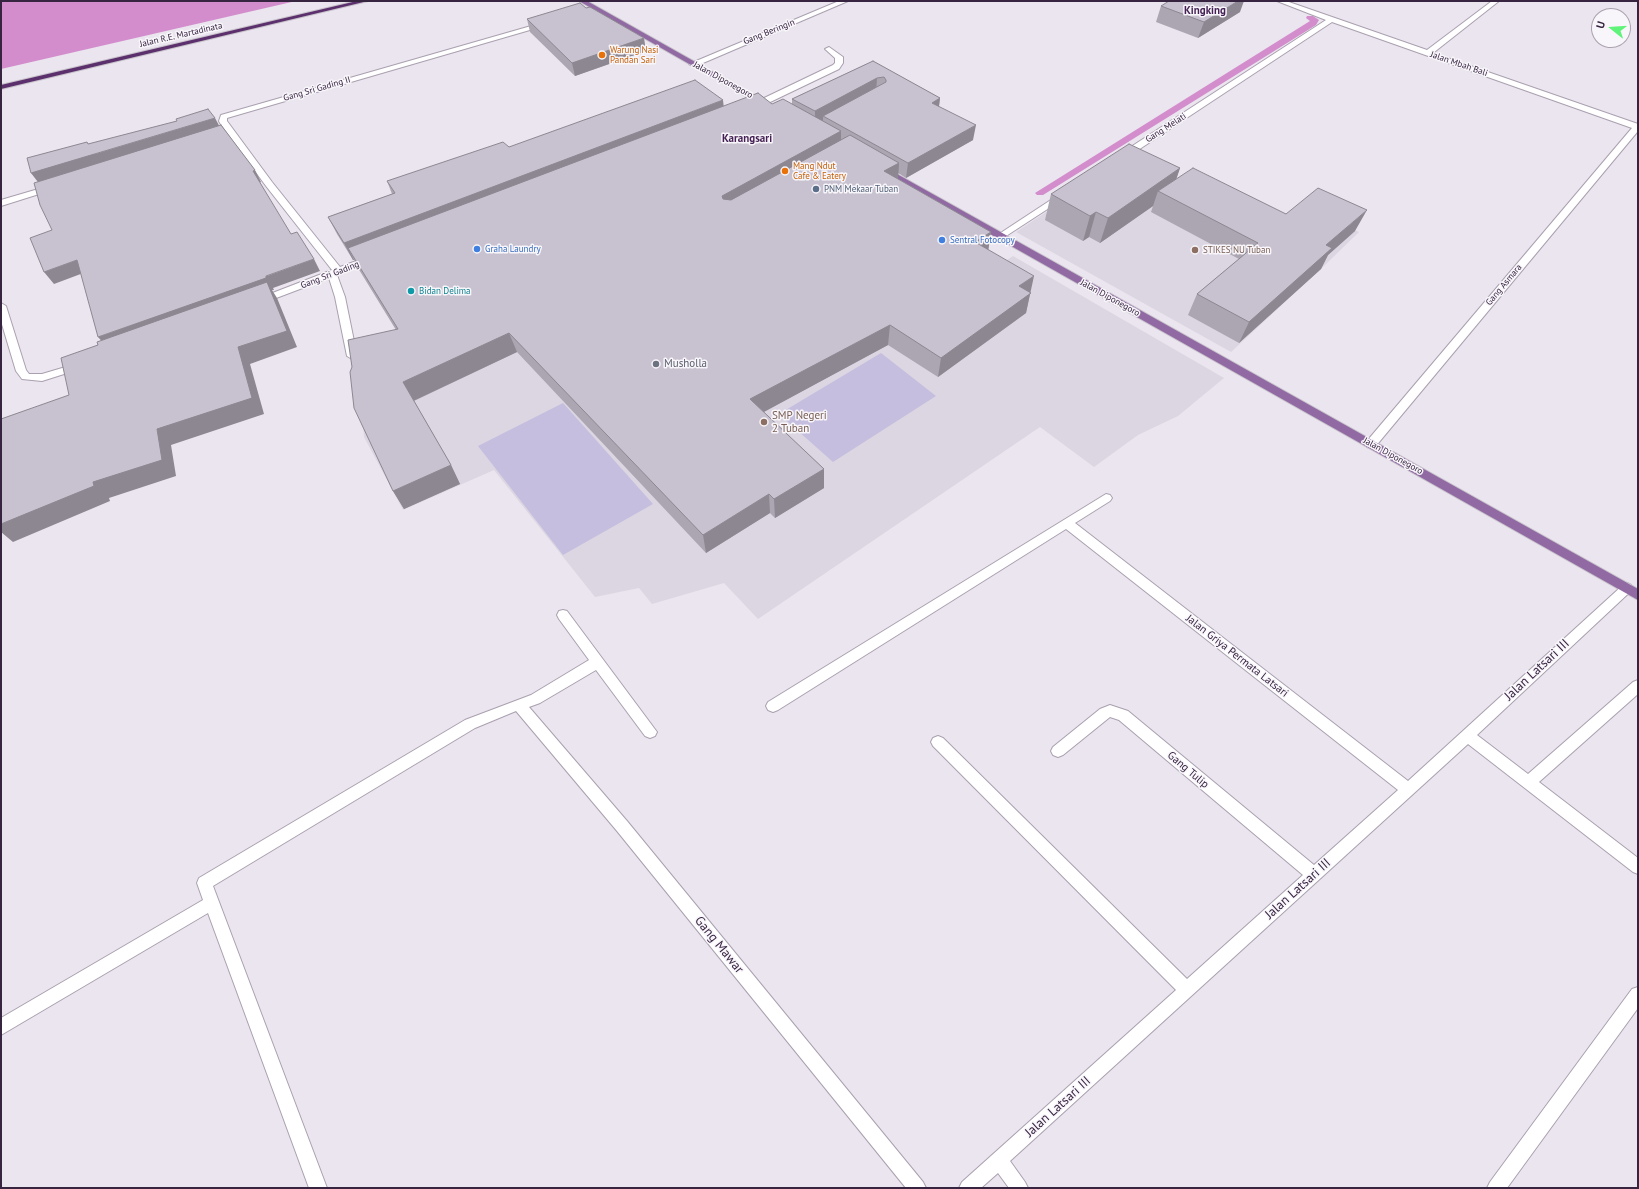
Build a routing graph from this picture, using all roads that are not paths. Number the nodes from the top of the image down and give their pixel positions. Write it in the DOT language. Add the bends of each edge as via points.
graph roads {
  1 [pos="365,1"];
  2 [pos="582,1"];
  3 [pos="845,1"];
  4 [pos="1280,1"];
  5 [pos="1483,1"];
  6 [pos="1494,3"];
  7 [pos="1332,19"];
  8 [pos="551,22"];
  9 [pos="829,49"];
  10 [pos="1428,53"];
  11 [pos="693,64"];
  12 [pos="1,87"];
  13 [pos="764,106"];
  14 [pos="1638,127"];
  15 [pos="1113,162"];
  16 [pos="877,167"];
  17 [pos="60,184"];
  18 [pos="1073,188"];
  19 [pos="1,203"];
  20 [pos="1000,236"];
  21 [pos="382,254"];
  22 [pos="335,272"];
  23 [pos="254,303"];
  24 [pos="1,306"];
  25 [pos="89,362"];
  26 [pos="354,366"];
  27 [pos="1371,444"];
  28 [pos="1106,498"];
  29 [pos="1066,523"];
  30 [pos="1632,591"];
  31 [pos="563,615"];
  32 [pos="598,662"];
  33 [pos="1638,686"];
  34 [pos="519,705"];
  35 [pos="773,706"];
  36 [pos="650,732"];
  37 [pos="1467,735"];
  38 [pos="938,742"];
  39 [pos="1058,751"];
  40 [pos="1528,783"];
  41 [pos="1408,789"];
  42 [pos="1638,867"];
  43 [pos="1314,875"];
  44 [pos="211,903"];
  45 [pos="1187,990"];
  46 [pos="1638,996"];
  47 [pos="1,1026"];
  48 [pos="999,1160"];
  49 [pos="318,1188"];
  50 [pos="917,1188"];
  51 [pos="968,1188"];
  52 [pos="1019,1188"];
  53 [pos="1496,1188"];
  1 -- 12 [label="highway, Jalan R.E. Martadinata"];
  2 -- 11 [label="main road, Jalan Diponegoro" via="593,10"];
  3 -- 11 [label="street, Gang Beringin"];
  4 -- 7 [label="street, Jalan Mbah Bali"];
  5 -- 6 [label="street"];
  6 -- 10 [label="street"];
  7 -- 10 [label="street, Jalan Mbah Bali"];
  7 -- 15 [label="street, Gang Melati"];
  8 -- 22 [label="street, Gang Sri Gading II" via="224,117 222,120 227,133"];
  9 -- 13 [label="street" via="839,56 836,67"];
  10 -- 14 [label="street, Jalan Mbah Bali"];
  11 -- 13 [label="main road, Jalan Diponegoro"];
  14 -- 27 [label="street, Gang Asmara"];
  16 -- 20 [label="main road, Jalan Diponegoro"];
  17 -- 19 [label="street"];
  18 -- 20 [label="street"];
  20 -- 27 [label="main road, Jalan Diponegoro"];
  21 -- 22 [label="street, Gang Sri Gading"];
  22 -- 23 [label="street, Gang Sri Gading"];
  22 -- 26 [label="street"];
  24 -- 25 [label="street" via="21,371 26,377 42,378"];
  27 -- 30 [label="main road, Jalan Diponegoro"];
  28 -- 29 [label="street"];
  29 -- 35 [label="street"];
  29 -- 41 [label="street, Jalan Griya Permata Latsari"];
  30 -- 37 [label="street, Jalan Latsari III"];
  31 -- 32 [label="street"];
  32 -- 34 [label="street" via="534,700"];
  32 -- 36 [label="street"];
  33 -- 40 [label="street"];
  34 -- 44 [label="street" via="470,724 204,882"];
  34 -- 50 [label="street, Gang Mawar" via="627,832"];
  37 -- 40 [label="street"];
  37 -- 41 [label="street, Jalan Latsari III"];
  38 -- 45 [label="street"];
  39 -- 43 [label="street, Gang Tulip" via="1105,713 1110,711 1123,715"];
  40 -- 42 [label="street"];
  41 -- 43 [label="street, Jalan Latsari III"];
  43 -- 45 [label="street, Jalan Latsari III"];
  44 -- 47 [label="street"];
  44 -- 49 [label="street"];
  45 -- 48 [label="street, Jalan Latsari III"];
  46 -- 53 [label="street"];
  48 -- 51 [label="street, Jalan Latsari III"];
  48 -- 52 [label="street"];
}
